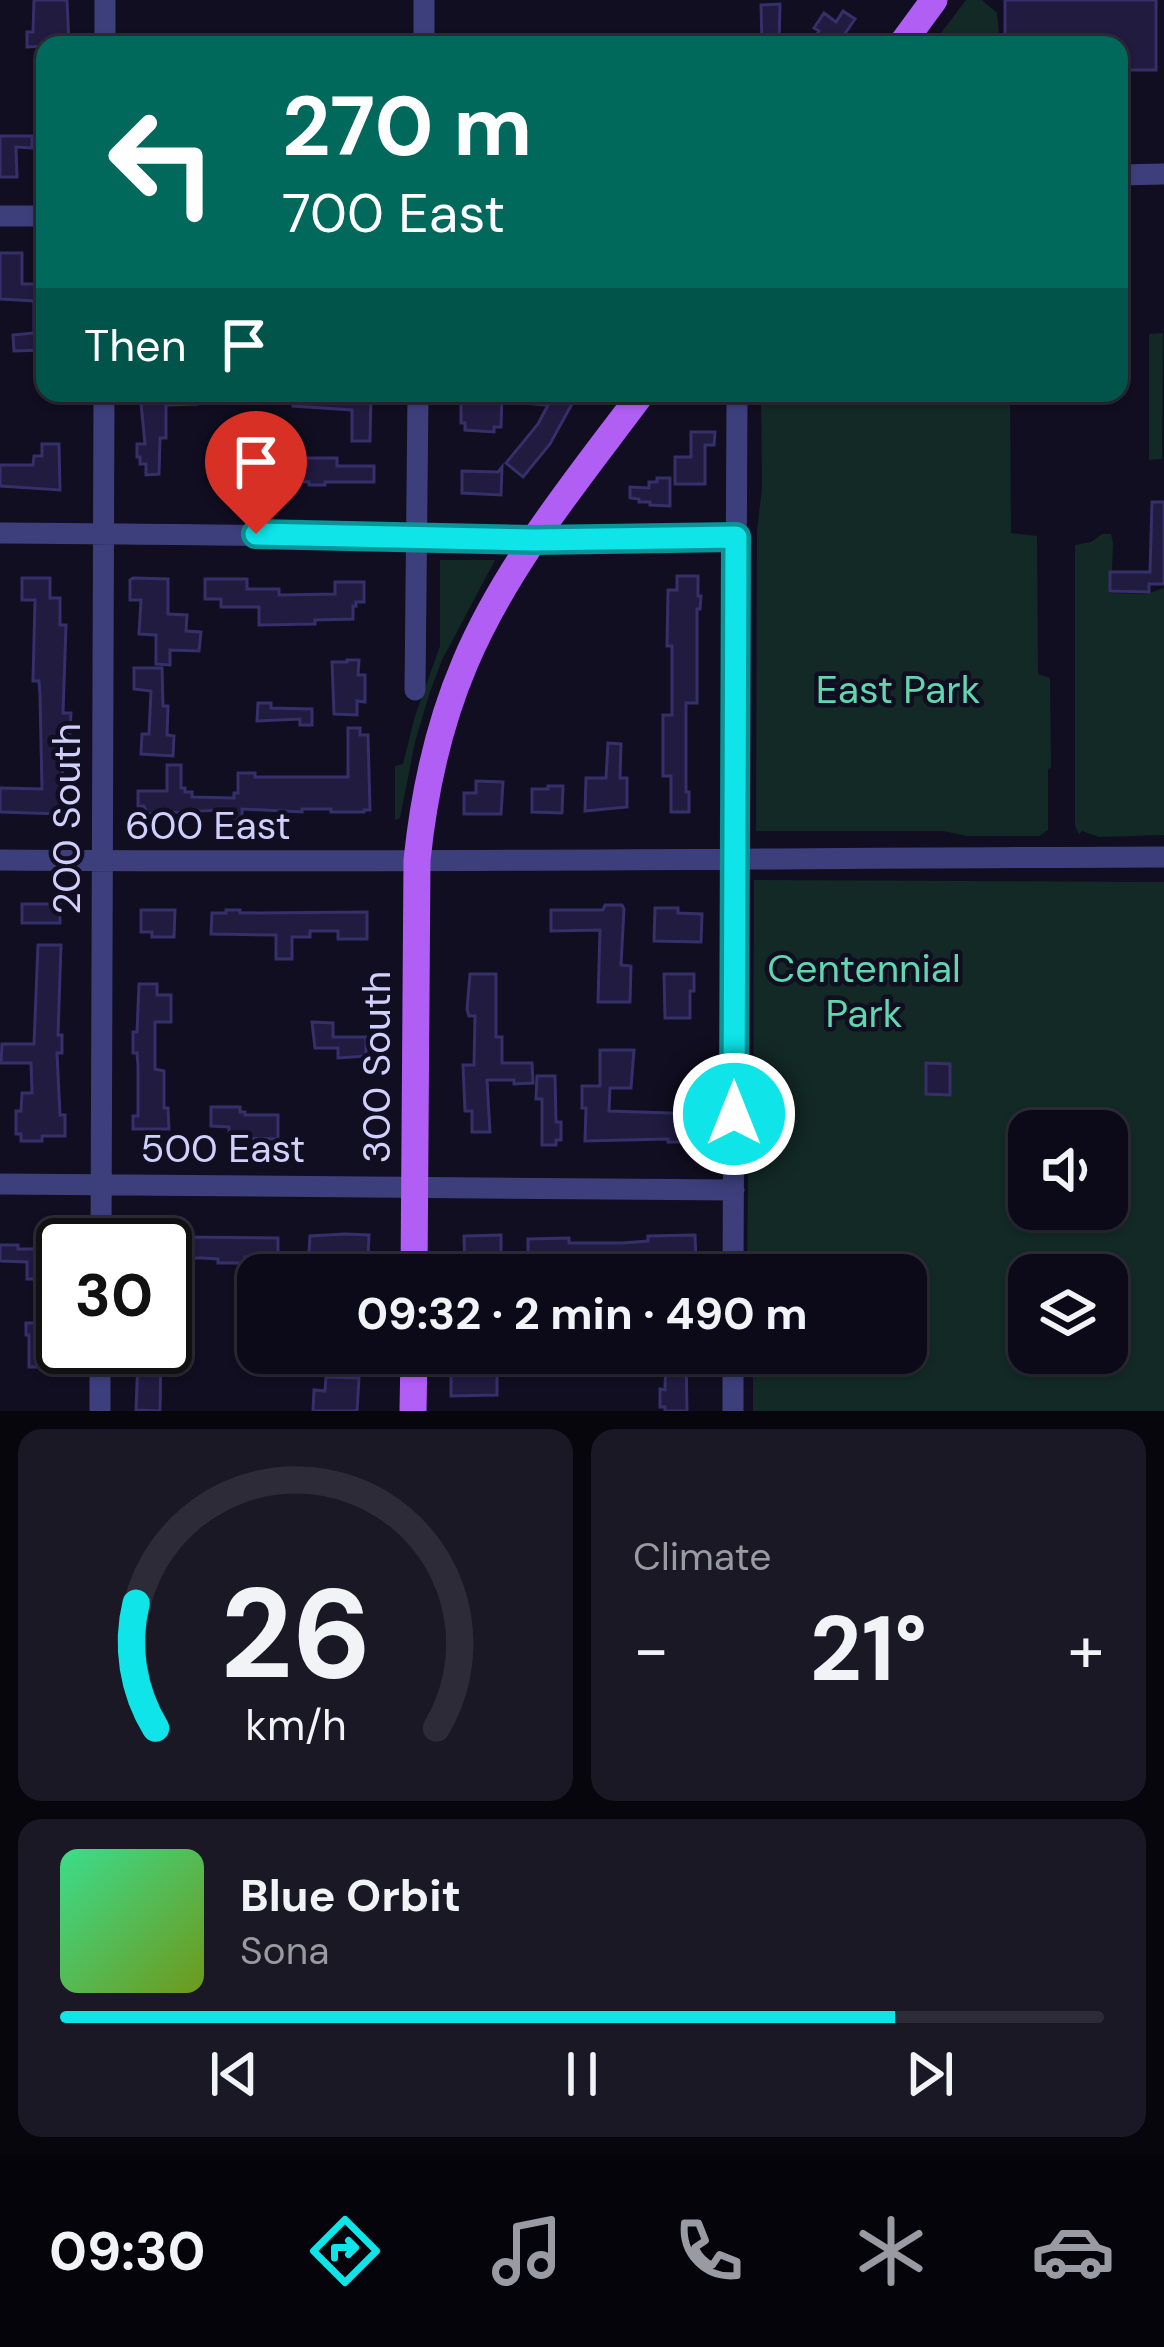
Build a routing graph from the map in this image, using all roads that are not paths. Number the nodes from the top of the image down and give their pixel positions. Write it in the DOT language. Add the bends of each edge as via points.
graph roads {
  1 [pos="105,0"];
  2 [pos="424,0"];
  3 [pos="934,0"];
  4 [pos="104,36"];
  5 [pos="424,36"];
  6 [pos="908,36"];
  7 [pos="1164,174"];
  8 [pos="1128,175"];
  9 [pos="0,216"];
  10 [pos="36,216"];
  11 [pos="104,402"];
  12 [pos="418,402"];
  13 [pos="635,402"];
  14 [pos="737,402"];
  15 [pos="0,533"];
  16 [pos="103,533"];
  17 [pos="416,536"];
  18 [pos="736,537"];
  19 [pos="534,540"];
  20 [pos="416,690"];
  21 [pos="1164,857"];
  22 [pos="735,858"];
  23 [pos="0,860"];
  24 [pos="417,860"];
  25 [pos="101,861"];
  26 [pos="0,1184"];
  27 [pos="101,1184"];
  28 [pos="414,1186"];
  29 [pos="734,1190"];
  30 [pos="100,1218"];
  31 [pos="414,1254"];
  32 [pos="733,1254"];
  33 [pos="100,1374"];
  34 [pos="414,1374"];
  35 [pos="733,1374"];
  36 [pos="100,1411"];
  37 [pos="413,1411"];
  38 [pos="733,1411"];
  1 -- 4 [label="street"];
  2 -- 5 [label="street"];
  3 -- 6 [label="main road"];
  7 -- 8 [label="street"];
  9 -- 10 [label="street"];
  11 -- 16 [label="street, 200 South"];
  12 -- 17 [label="street"];
  13 -- 19 [label="main road, 300 South"];
  14 -- 18 [label="street"];
  15 -- 16 [label="street"];
  16 -- 17 [label="street"];
  16 -- 25 [label="street, 200 South"];
  17 -- 19 [label="street"];
  17 -- 20 [label="street"];
  18 -- 19 [label="street"];
  18 -- 22 [label="street"];
  19 -- 24 [label="main road, 300 South" via="454,691"];
  21 -- 22 [label="street, 600 East"];
  22 -- 24 [label="street, 600 East"];
  22 -- 29 [label="street"];
  23 -- 25 [label="street, 600 East"];
  24 -- 25 [label="street, 600 East"];
  24 -- 28 [label="main road, 300 South"];
  25 -- 27 [label="street, 200 South"];
  26 -- 27 [label="street, 500 East"];
  27 -- 28 [label="street, 500 East"];
  27 -- 30 [label="street, 200 South"];
  28 -- 29 [label="street, 500 East"];
  28 -- 31 [label="main road, 300 South"];
  29 -- 32 [label="street"];
  33 -- 36 [label="street"];
  34 -- 37 [label="main road"];
  35 -- 38 [label="street"];
}
